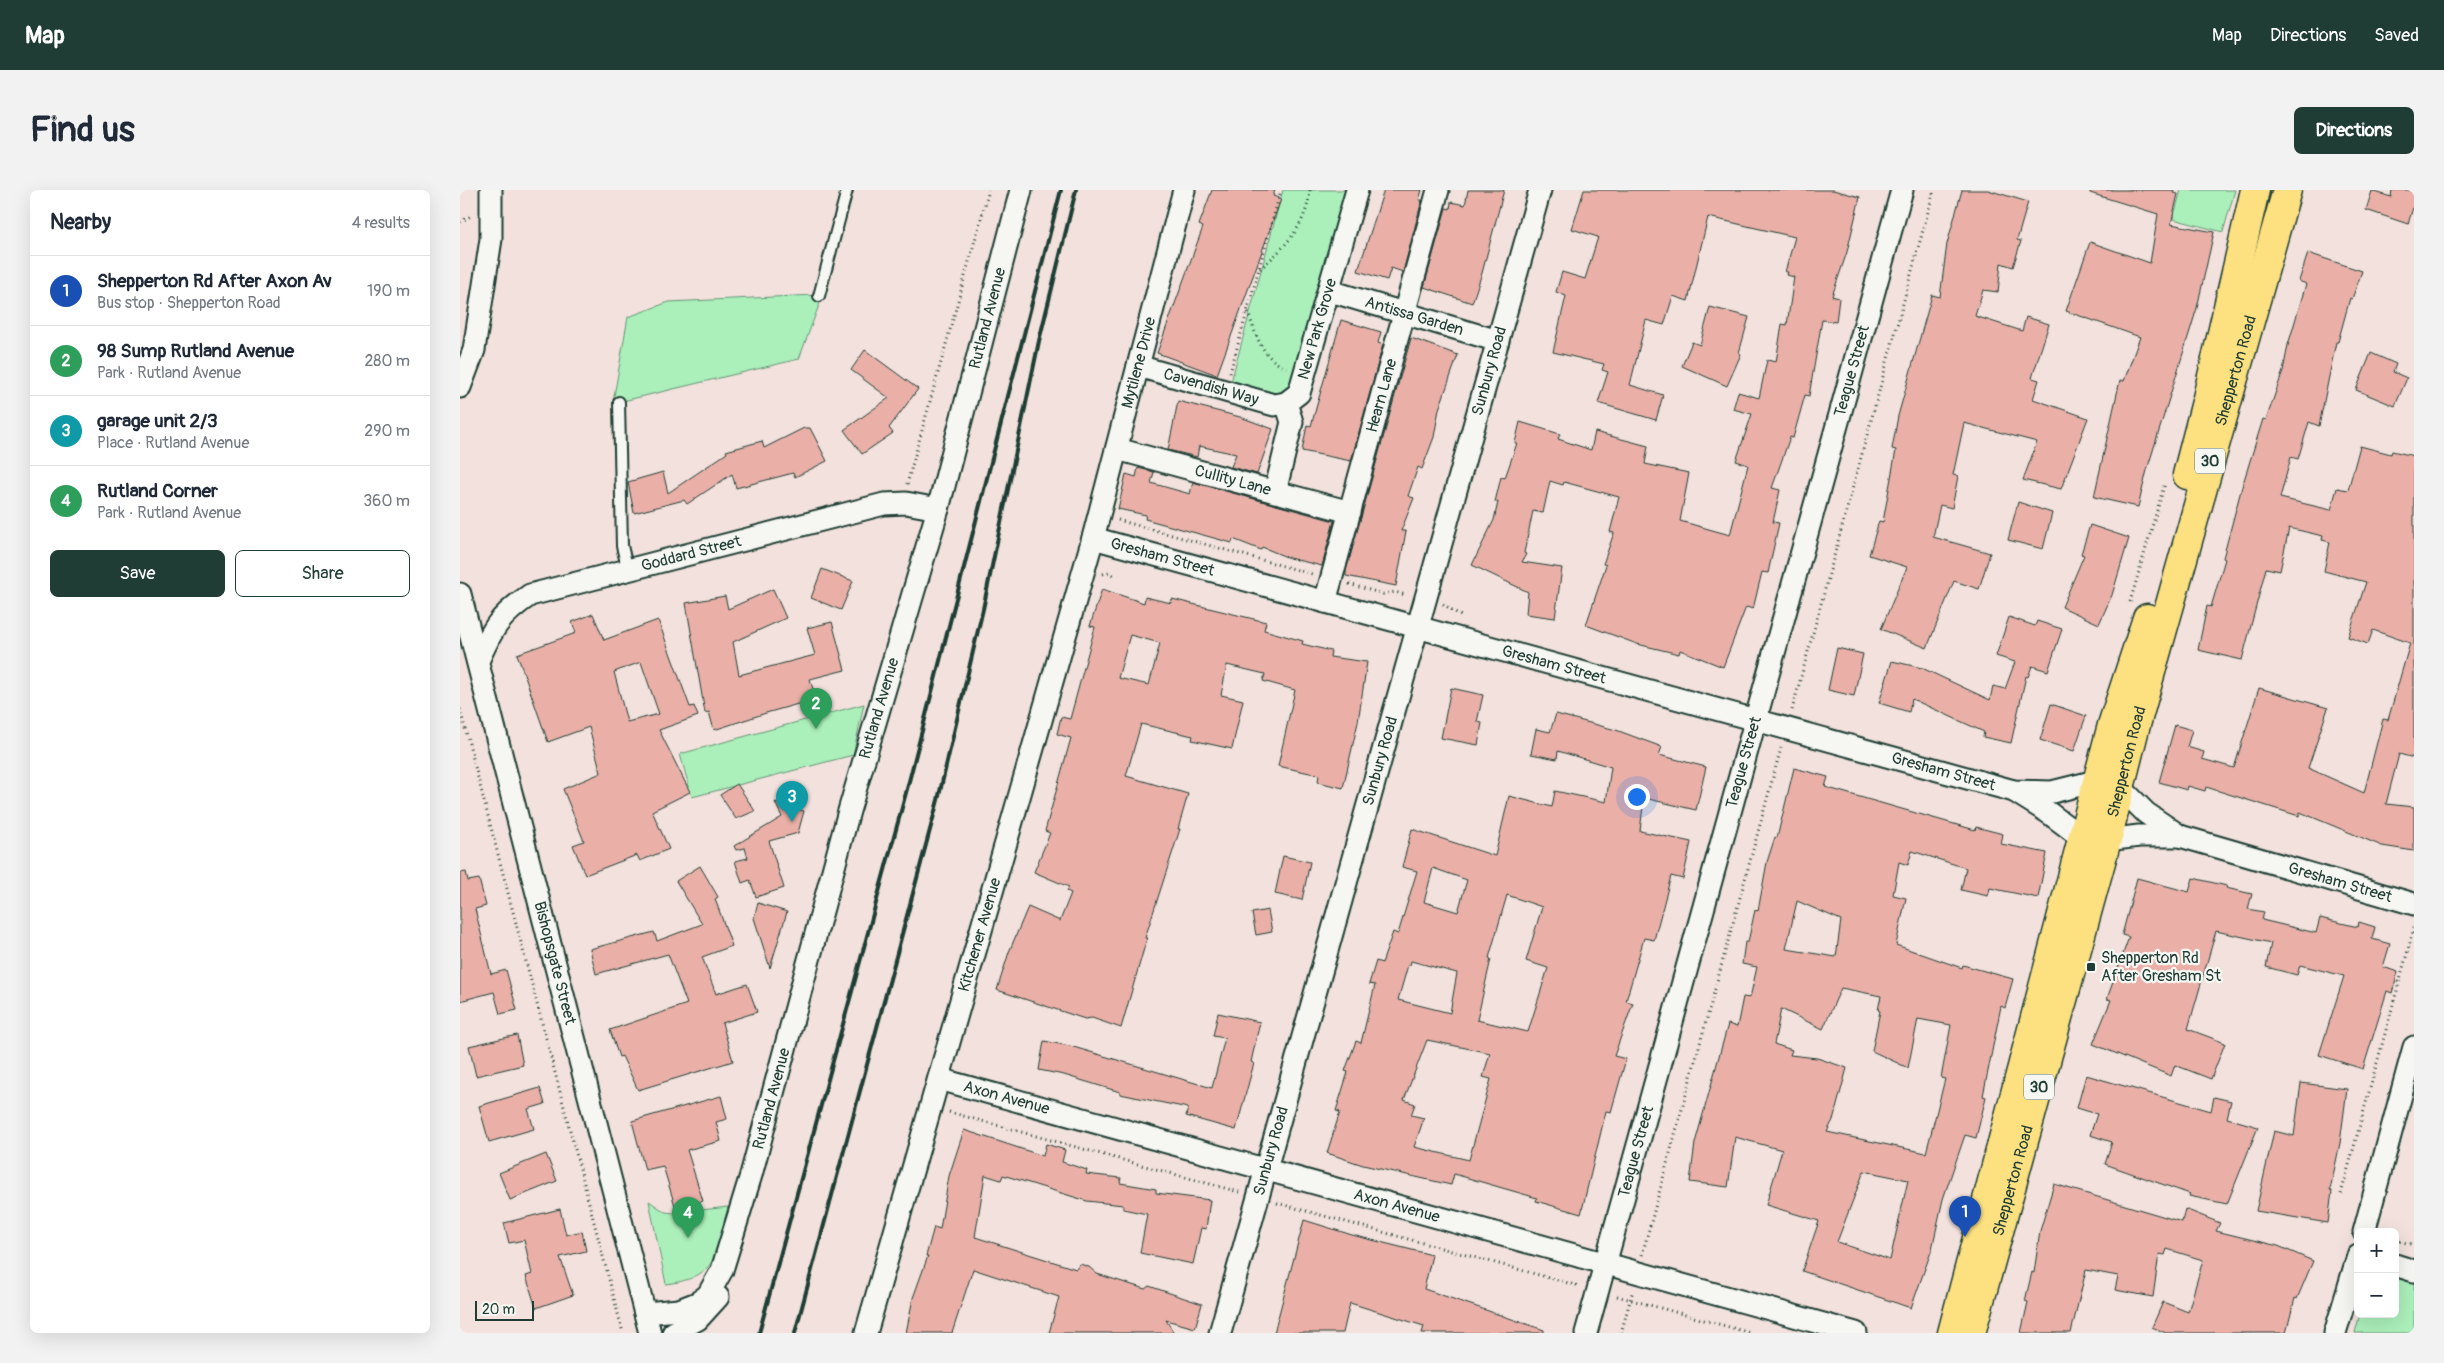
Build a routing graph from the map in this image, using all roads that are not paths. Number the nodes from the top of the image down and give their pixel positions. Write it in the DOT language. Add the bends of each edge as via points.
graph roads {
  1 [pos="491,190"];
  2 [pos="847,190"];
  3 [pos="1021,190"];
  4 [pos="1184,190"];
  5 [pos="1356,190"];
  6 [pos="1438,190"];
  7 [pos="1540,190"];
  8 [pos="1902,190"];
  9 [pos="2254,190"];
  10 [pos="2287,190"];
  11 [pos="1330,291"];
  12 [pos="819,296"];
  13 [pos="1404,313"];
  14 [pos="1498,341"];
  15 [pos="1138,366"];
  16 [pos="460,387"];
  17 [pos="619,402"];
  18 [pos="1286,403"];
  19 [pos="1116,449"];
  20 [pos="1275,492"];
  21 [pos="938,509"];
  22 [pos="1350,512"];
  23 [pos="1094,538"];
  24 [pos="628,571"];
  25 [pos="1325,602"];
  26 [pos="462,606"];
  27 [pos="1417,627"];
  28 [pos="478,662"];
  29 [pos="1756,720"];
  30 [pos="2108,784"];
  31 [pos="2014,791"];
  32 [pos="2180,836"];
  33 [pos="2094,839"];
  34 [pos="2414,904"];
  35 [pos="2414,1047"];
  36 [pos="947,1081"];
  37 [pos="1266,1171"];
  38 [pos="736,1226"];
  39 [pos="2365,1228"];
  40 [pos="1605,1264"];
  41 [pos="2399,1266"];
  42 [pos="2354,1269"];
  43 [pos="2414,1271"];
  44 [pos="648,1323"];
  45 [pos="673,1333"];
  46 [pos="866,1333"];
  47 [pos="1220,1333"];
  48 [pos="1586,1333"];
  49 [pos="1856,1333"];
  50 [pos="1952,1333"];
  51 [pos="1972,1333"];
  52 [pos="2335,1333"];
  1 -- 16 [label="street" via="491,239 475,341"];
  2 -- 12 [label="lane"];
  3 -- 21 [label="street, Rutland Avenue"];
  4 -- 15 [label="street, Mytilene Drive"];
  5 -- 11 [label="street, New Park Grove"];
  6 -- 13 [label="street, Hearn Lane"];
  7 -- 14 [label="street, Sunbury Road"];
  8 -- 29 [label="street, Teague Street"];
  9 -- 30 [label="highway, Shepperton Road / 30" via="2207,398 2140,640 2112,725"];
  10 -- 30 [label="highway, Shepperton Road / 30" via="2137,722"];
  11 -- 13 [label="street, Antissa Garden"];
  11 -- 18 [label="street, New Park Grove" via="1299,393"];
  13 -- 14 [label="street, Antissa Garden"];
  13 -- 22 [label="street, Hearn Lane"];
  14 -- 27 [label="street, Sunbury Road"];
  15 -- 18 [label="street, Cavendish Way" via="1274,405"];
  15 -- 19 [label="street, Mytilene Drive"];
  17 -- 24 [label="lane" via="622,546"];
  18 -- 20 [label="street" via="1292,422"];
  19 -- 20 [label="street, Cullity Lane"];
  19 -- 23 [label="street, Mytilene Drive"];
  20 -- 22 [label="street, Cullity Lane"];
  21 -- 24 [label="street, Goddard Street" via="906,503 884,504"];
  21 -- 38 [label="street, Rutland Avenue" via="848,811"];
  22 -- 25 [label="street, Hearn Lane"];
  23 -- 25 [label="street, Gresham Street"];
  23 -- 36 [label="street, Kitchener Avenue"];
  24 -- 28 [label="street, Goddard Street" via="530,596 493,627"];
  25 -- 27 [label="street, Gresham Street"];
  26 -- 28 [label="street, Bishopsgate Street"];
  27 -- 29 [label="street, Gresham Street"];
  27 -- 37 [label="street, Sunbury Road"];
  28 -- 44 [label="street, Bishopsgate Street"];
  29 -- 31 [label="street, Gresham Street"];
  29 -- 40 [label="street, Teague Street"];
  30 -- 31 [label="street, Gresham Street" via="2052,792"];
  30 -- 32 [label="street, Gresham Street"];
  30 -- 33 [label="highway, Shepperton Road / 30"];
  31 -- 33 [label="street, Gresham Street"];
  32 -- 33 [label="street, Gresham Street"];
  32 -- 34 [label="street, Gresham Street"];
  33 -- 50 [label="highway, Shepperton Road / 30"];
  33 -- 51 [label="highway, Shepperton Road / 30"];
  35 -- 39 [label="street"];
  36 -- 37 [label="street, Axon Avenue"];
  36 -- 46 [label="street, Kitchener Avenue"];
  37 -- 40 [label="street, Axon Avenue"];
  37 -- 47 [label="street, Sunbury Road"];
  38 -- 44 [label="street, Rutland Avenue" via="722,1270 708,1295 697,1303"];
  38 -- 45 [label="street, Rutland Avenue" via="732,1272 717,1299 698,1319"];
  40 -- 48 [label="street, Teague Street"];
  40 -- 49 [label="street, Axon Avenue"];
  41 -- 43 [label="street"];
  42 -- 52 [label="street"];
}
